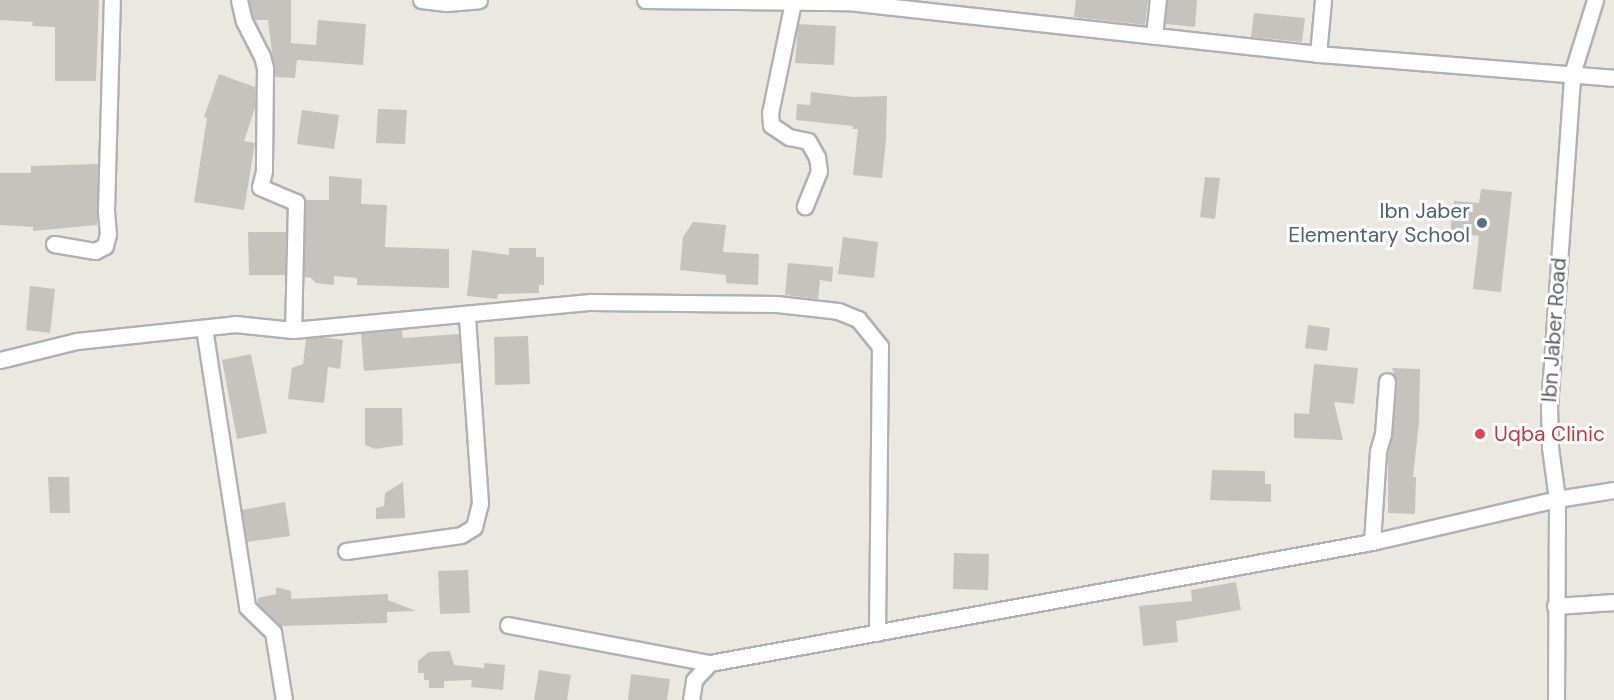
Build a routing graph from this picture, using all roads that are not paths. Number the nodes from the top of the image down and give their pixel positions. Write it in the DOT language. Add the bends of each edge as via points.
graph roads {
  1 [pos="112,0"];
  2 [pos="239,0"];
  3 [pos="421,0"];
  4 [pos="479,0"];
  5 [pos="645,0"];
  6 [pos="697,0"];
  7 [pos="1158,0"];
  8 [pos="1323,0"];
  9 [pos="1595,0"];
  10 [pos="792,2"];
  11 [pos="1154,36"];
  12 [pos="1318,54"];
  13 [pos="1572,74"];
  14 [pos="1614,78"];
  15 [pos="805,206"];
  16 [pos="54,244"];
  17 [pos="467,315"];
  18 [pos="204,327"];
  19 [pos="293,330"];
  20 [pos="0,360"];
  21 [pos="1387,381"];
  22 [pos="1614,490"];
  23 [pos="1557,499"];
  24 [pos="1371,542"];
  25 [pos="346,551"];
  26 [pos="1614,603"];
  27 [pos="1556,606"];
  28 [pos="508,625"];
  29 [pos="877,633"];
  30 [pos="710,663"];
  31 [pos="284,700"];
  32 [pos="691,700"];
  33 [pos="1556,700"];
  1 -- 16 [label="street" via="108,234 105,246 94,251"];
  2 -- 19 [label="street" via="265,68 264,171 260,187 296,202"];
  3 -- 4 [label="street"];
  5 -- 6 [label="street"];
  6 -- 10 [label="street"];
  7 -- 11 [label="street"];
  8 -- 12 [label="street"];
  9 -- 13 [label="street, Ibn Jaber Road"];
  10 -- 11 [label="street" via="848,2"];
  10 -- 15 [label="street" via="770,113 771,125 789,137 808,141 816,157 819,171"];
  11 -- 12 [label="street"];
  12 -- 13 [label="street"];
  13 -- 14 [label="street"];
  13 -- 23 [label="street, Ibn Jaber Road" via="1549,407"];
  17 -- 19 [label="street"];
  17 -- 25 [label="street" via="480,503 474,527 461,535"];
  17 -- 29 [label="street" via="591,302 777,304 838,311 858,319 880,346"];
  18 -- 19 [label="street" via="235,324"];
  18 -- 20 [label="street" via="77,341"];
  18 -- 31 [label="street" via="248,607 273,632"];
  21 -- 24 [label="street"];
  22 -- 23 [label="street"];
  23 -- 24 [label="street"];
  23 -- 27 [label="street, Ibn Jaber Road"];
  24 -- 29 [label="street"];
  26 -- 27 [label="street"];
  27 -- 33 [label="street, Ibn Jaber Road"];
  28 -- 30 [label="street"];
  29 -- 30 [label="street"];
  30 -- 32 [label="street" via="694,680"];
}
